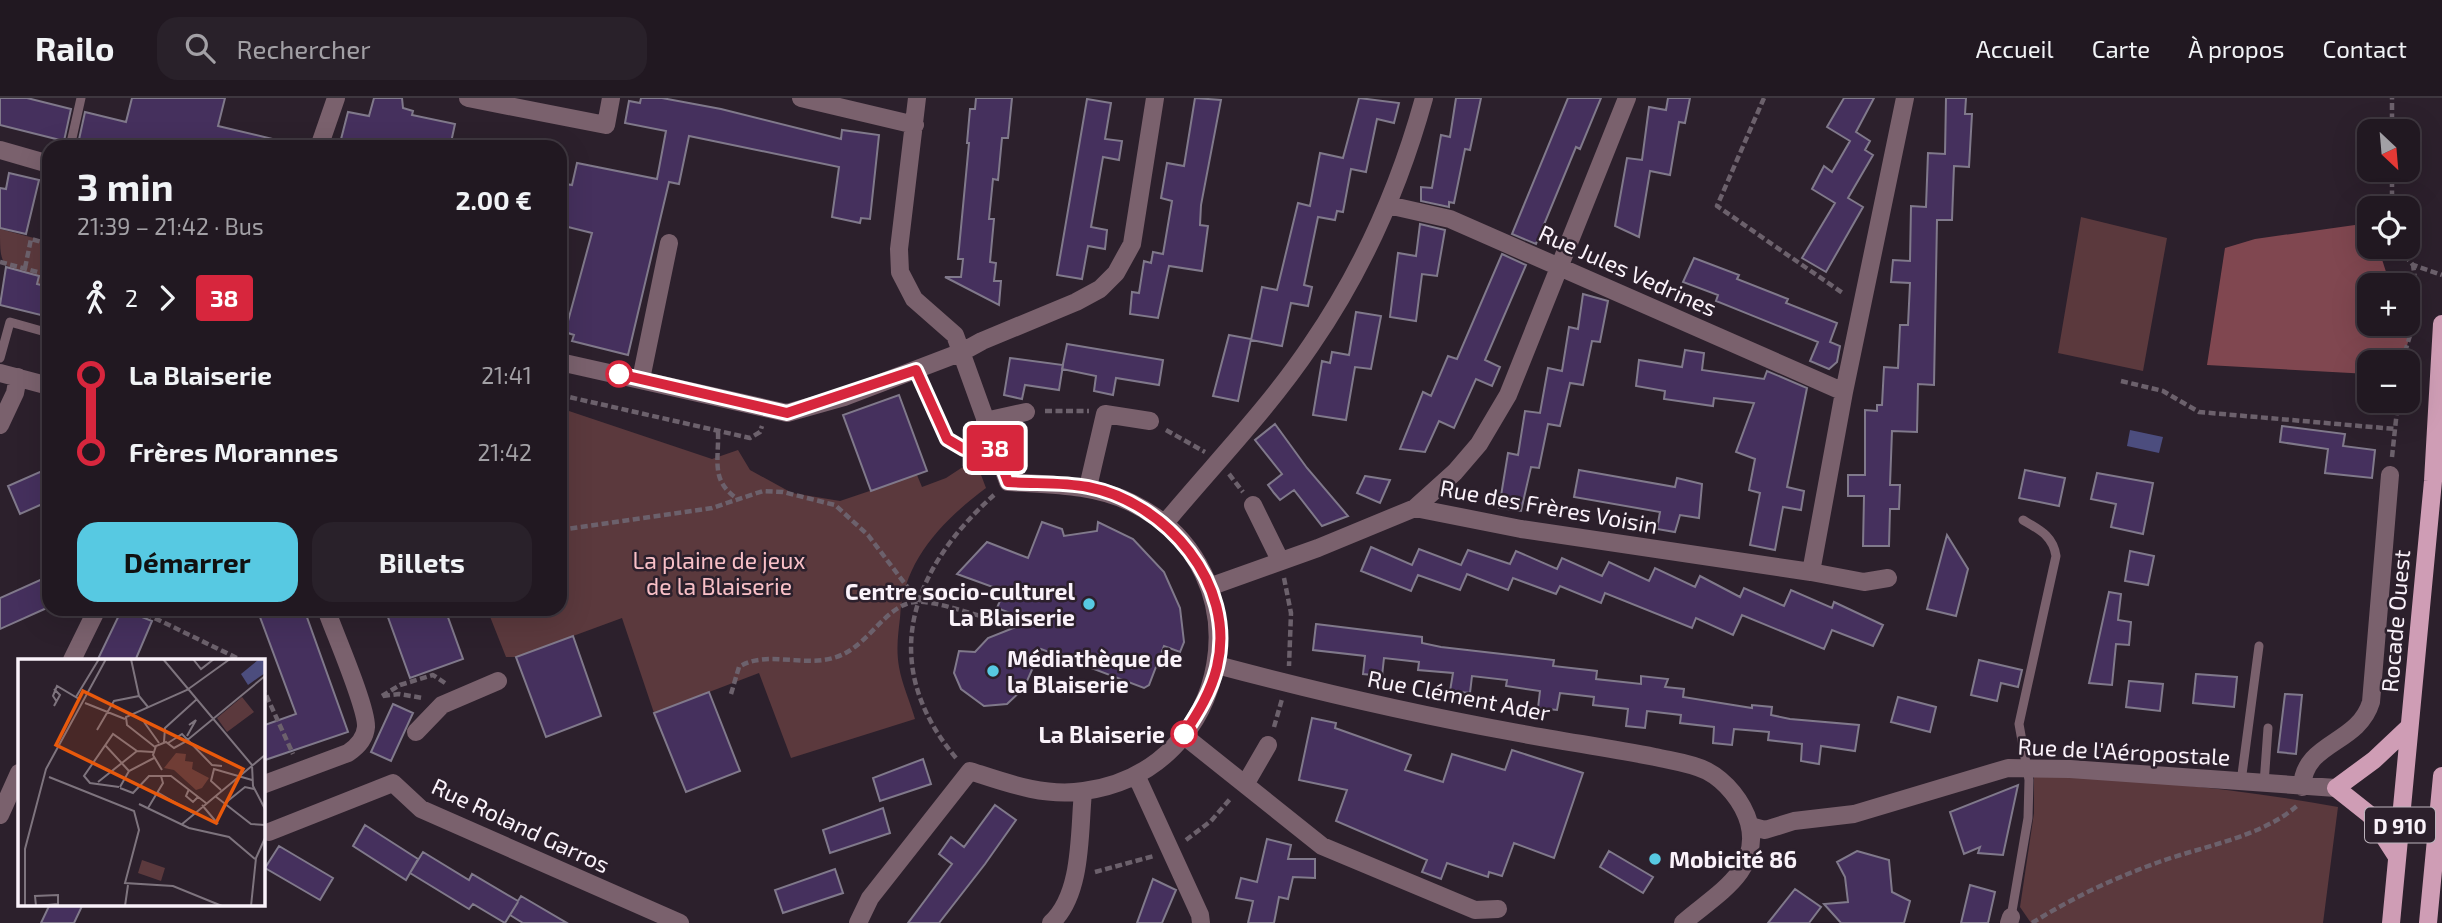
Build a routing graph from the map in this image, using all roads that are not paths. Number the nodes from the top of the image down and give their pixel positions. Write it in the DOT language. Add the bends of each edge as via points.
graph roads {
  1 [pos="80,98"];
  2 [pos="336,98"];
  3 [pos="468,98"];
  4 [pos="611,98"];
  5 [pos="801,98"];
  6 [pos="917,98"];
  7 [pos="1155,98"];
  8 [pos="1424,98"];
  9 [pos="1628,98"];
  10 [pos="1905,98"];
  11 [pos="915,125"];
  12 [pos="71,140"];
  13 [pos="321,140"];
  14 [pos="0,150"];
  15 [pos="42,162"];
  16 [pos="1388,205"];
  17 [pos="669,243"];
  18 [pos="1562,266"];
  19 [pos="5,321"];
  20 [pos="2442,324"];
  21 [pos="42,330"];
  22 [pos="962,352"];
  23 [pos="0,358"];
  24 [pos="567,363"];
  25 [pos="916,370"];
  26 [pos="0,373"];
  27 [pos="18,377"];
  28 [pos="641,379"];
  29 [pos="42,384"];
  30 [pos="1844,392"];
  31 [pos="1026,412"];
  32 [pos="985,421"];
  33 [pos="1150,421"];
  34 [pos="0,425"];
  35 [pos="995,447"];
  36 [pos="2390,475"];
  37 [pos="1088,487"];
  38 [pos="1253,505"];
  39 [pos="1415,508"];
  40 [pos="2023,520"];
  41 [pos="1165,523"];
  42 [pos="1280,560"];
  43 [pos="1811,572"];
  44 [pos="1888,579"];
  45 [pos="1209,587"];
  46 [pos="94,616"];
  47 [pos="329,616"];
  48 [pos="2259,646"];
  49 [pos="72,659"];
  50 [pos="1217,665"];
  51 [pos="498,681"];
  52 [pos="2409,727"];
  53 [pos="2268,728"];
  54 [pos="416,732"];
  55 [pos="1183,735"];
  56 [pos="1268,745"];
  57 [pos="2026,768"];
  58 [pos="18,775"];
  59 [pos="1136,775"];
  60 [pos="2442,776"];
  61 [pos="2241,782"];
  62 [pos="1247,783"];
  63 [pos="264,784"];
  64 [pos="2264,784"];
  65 [pos="2302,787"];
  66 [pos="2336,788"];
  67 [pos="1083,792"];
  68 [pos="10,795"];
  69 [pos="2441,798"];
  70 [pos="0,815"];
  71 [pos="1750,826"];
  72 [pos="268,832"];
  73 [pos="2398,857"];
  74 [pos="1498,909"];
  75 [pos="2010,920"];
  76 [pos="681,923"];
  77 [pos="858,923"];
  78 [pos="1051,923"];
  79 [pos="1201,923"];
  80 [pos="1683,923"];
  81 [pos="2391,923"];
  82 [pos="2428,923"];
  1 -- 12 [label="lane"];
  2 -- 13 [label="street"];
  3 -- 4 [label="street" via="606,125"];
  5 -- 11 [label="street"];
  6 -- 11 [label="street"];
  7 -- 22 [label="street" via="1132,244 1116,273 1101,289 1076,302"];
  8 -- 16 [label="street"];
  9 -- 18 [label="street" via="1566,246"];
  10 -- 30 [label="street"];
  11 -- 22 [label="street" via="900,272 914,299 955,335"];
  14 -- 15 [label="street"];
  16 -- 18 [label="street, Rue Jules Vedrines" via="1450,219"];
  16 -- 41 [label="street" via="1312,344 1260,414"];
  17 -- 28 [label="street"];
  18 -- 30 [label="street, Rue Jules Vedrines"];
  18 -- 39 [label="street" via="1508,395 1479,444"];
  19 -- 21 [label="lane"];
  19 -- 23 [label="lane"];
  20 -- 52 [label="main road, Rocade Ouest / D 910"];
  22 -- 25 [label="street"];
  22 -- 32 [label="street"];
  24 -- 28 [label="street"];
  25 -- 28 [label="street" via="787,413"];
  25 -- 35 [label="lane" via="947,439 964,449"];
  26 -- 27 [label="street"];
  27 -- 29 [label="street"];
  27 -- 34 [label="street"];
  30 -- 43 [label="street"];
  31 -- 32 [label="street"];
  32 -- 35 [label="street"];
  33 -- 37 [label="street" via="1105,414"];
  35 -- 37 [label="street" via="1008,482"];
  36 -- 65 [label="street" via="2371,702 2362,722 2309,760"];
  37 -- 41 [label="street" via="1131,502"];
  38 -- 42 [label="street"];
  39 -- 42 [label="street, Rue des Frères Voisin"];
  39 -- 43 [label="street, Rue des Frères Voisin"];
  40 -- 57 [label="lane" via="2046,534 2056,556 2021,705"];
  41 -- 45 [label="street" via="1190,552"];
  42 -- 45 [label="street, Rue des Frères Voisin"];
  43 -- 44 [label="street, Rue des Frères Voisin" via="1864,582"];
  45 -- 50 [label="street" via="1218,624"];
  46 -- 49 [label="street"];
  47 -- 63 [label="street" via="365,716 365,731 348,753"];
  48 -- 61 [label="lane"];
  50 -- 55 [label="street" via="1202,706"];
  50 -- 71 [label="street, Rue Clément Ader" via="1511,732 1692,765 1725,784"];
  51 -- 54 [label="street" via="442,705"];
  52 -- 66 [label="main road"];
  52 -- 73 [label="main road, Rocade Ouest / D 910"];
  53 -- 64 [label="lane"];
  55 -- 59 [label="street" via="1169,752"];
  55 -- 62 [label="street"];
  56 -- 62 [label="street"];
  57 -- 61 [label="street, Rue de l'Aéropostale"];
  57 -- 71 [label="street, Rue de l'Aéropostale" via="2008,768 1854,814 1794,821 1765,830"];
  57 -- 75 [label="lane" via="2028,818"];
  58 -- 68 [label="street"];
  59 -- 67 [label="street"];
  59 -- 79 [label="street"];
  60 -- 69 [label="main road, D 910"];
  61 -- 64 [label="street, Rue de l'Aéropostale"];
  62 -- 74 [label="street" via="1322,846 1475,910"];
  64 -- 65 [label="street, Rue de l'Aéropostale"];
  65 -- 66 [label="street, Rue de l'Aéropostale"];
  66 -- 73 [label="main road" via="2370,815"];
  67 -- 77 [label="street" via="1017,787 970,771 870,898"];
  67 -- 78 [label="street" via="1076,875"];
  68 -- 70 [label="street"];
  69 -- 82 [label="main road, D 910"];
  71 -- 80 [label="street" via="1747,858 1735,882"];
  72 -- 76 [label="street, Rue Roland Garros" via="393,783 421,809"];
  73 -- 81 [label="main road, Rocade Ouest / D 910"];
}
